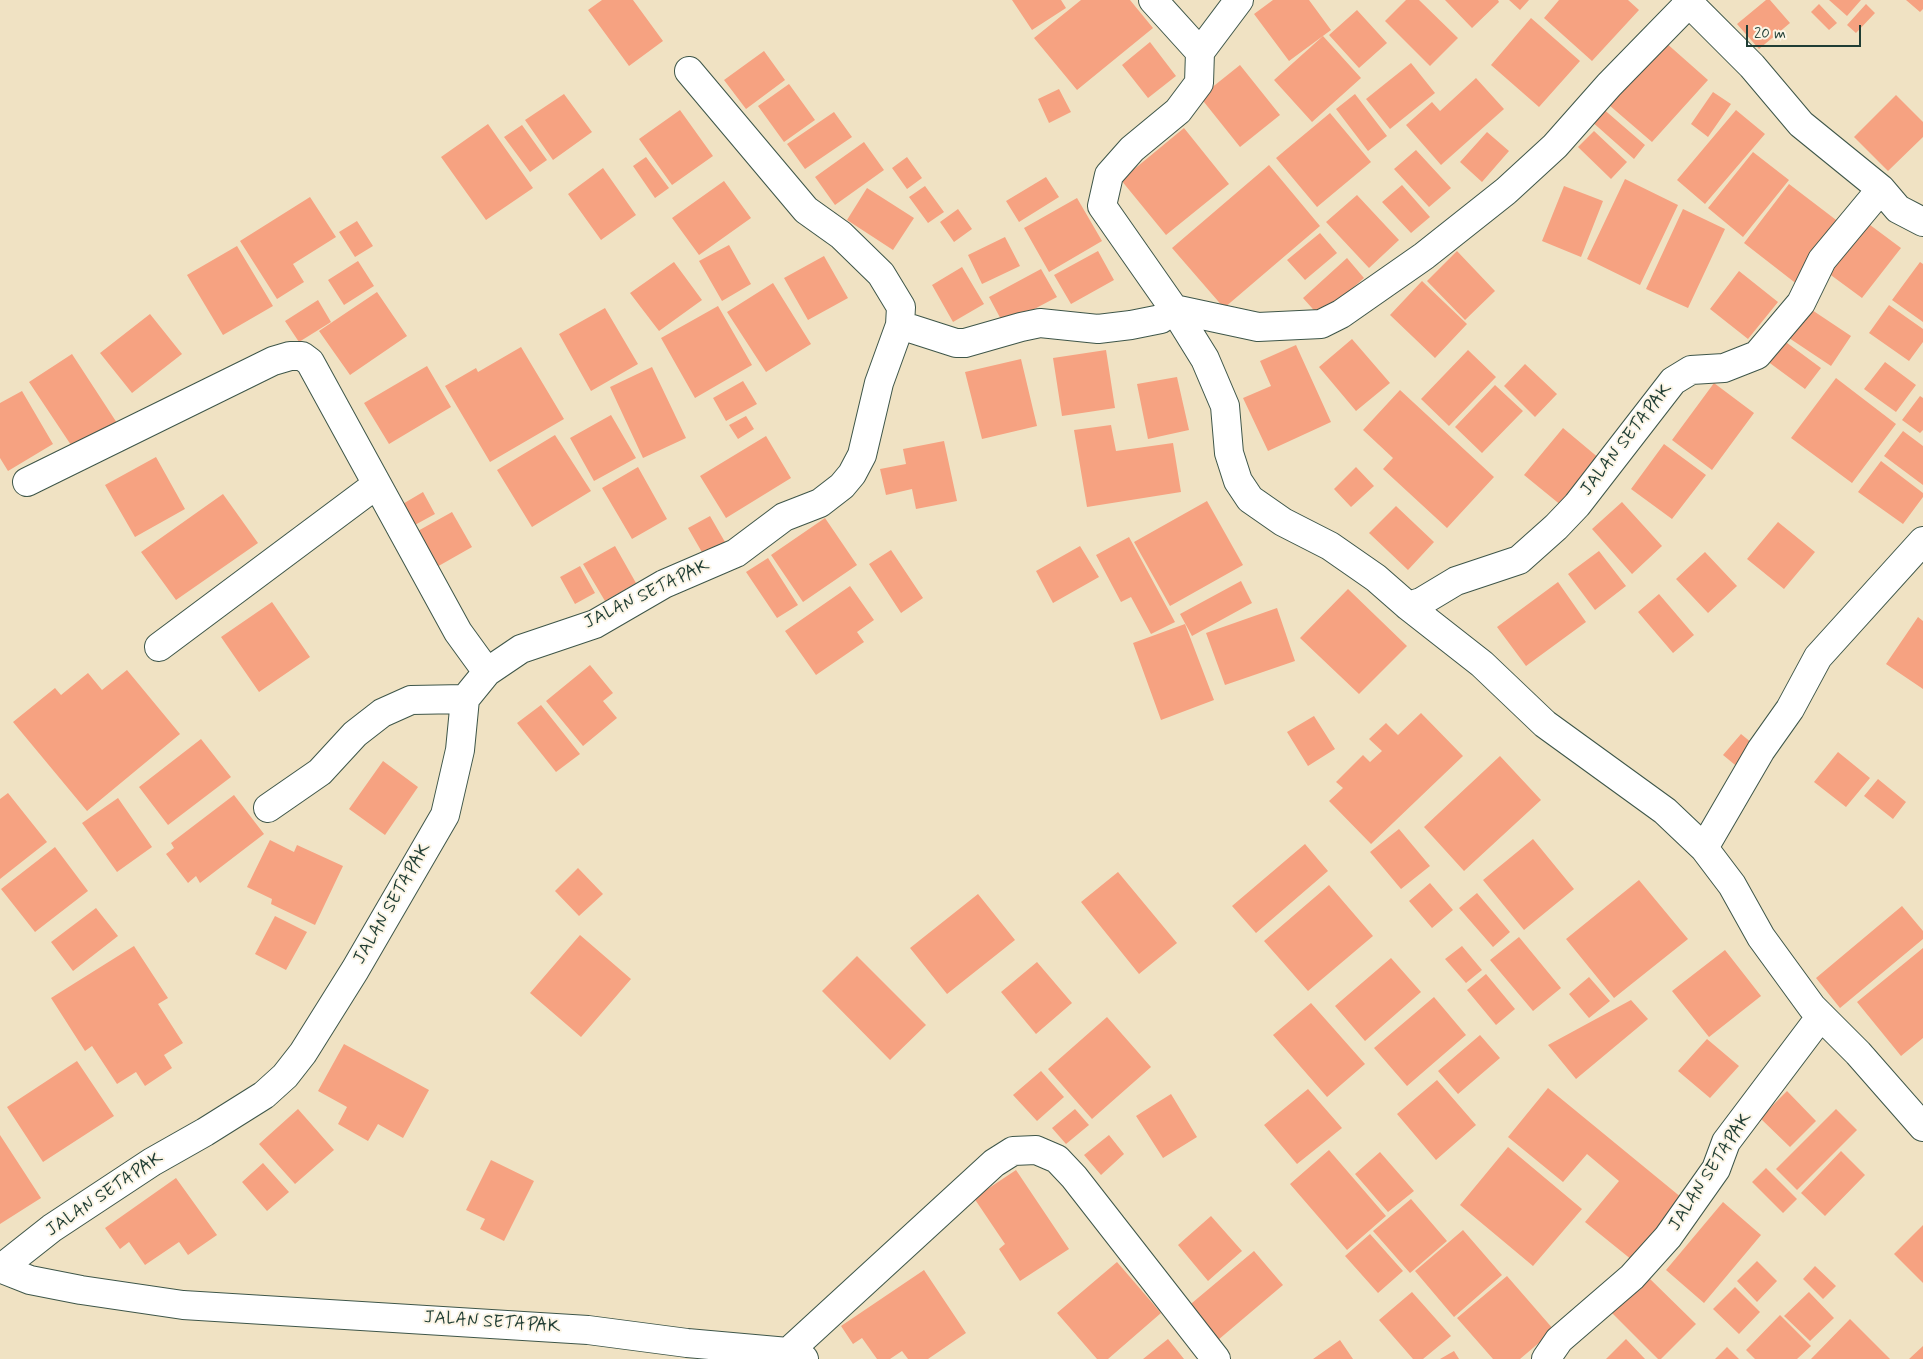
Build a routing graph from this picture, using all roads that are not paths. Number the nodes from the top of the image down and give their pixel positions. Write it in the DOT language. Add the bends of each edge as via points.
graph roads {
  1 [pos="1153,0"];
  2 [pos="1239,0"];
  3 [pos="1688,1"];
  4 [pos="1200,52"];
  5 [pos="689,70"];
  6 [pos="1881,189"];
  7 [pos="1923,222"];
  8 [pos="1174,309"];
  9 [pos="900,325"];
  10 [pos="27,482"];
  11 [pos="376,486"];
  12 [pos="1923,541"];
  13 [pos="1408,606"];
  14 [pos="159,647"];
  15 [pos="487,672"];
  16 [pos="464,699"];
  17 [pos="268,808"];
  18 [pos="1704,848"];
  19 [pos="1821,1016"];
  20 [pos="1923,1126"];
  21 [pos="1,1269"];
  22 [pos="796,1356"];
  23 [pos="1216,1359"];
  24 [pos="1546,1359"];
  1 -- 4 [label="street"];
  2 -- 4 [label="street"];
  3 -- 6 [label="street" via="1752,66 1801,124"];
  3 -- 8 [label="street" via="1555,146 1506,191 1424,256 1340,314 1321,324 1258,327"];
  4 -- 8 [label="street" via="1199,84 1178,111 1132,149 1109,174 1102,206"];
  5 -- 9 [label="street" via="806,210 841,235 881,274 901,307"];
  6 -- 7 [label="street" via="1898,209"];
  6 -- 13 [label="street, JALAN SETAPAK" via="1822,260 1801,303 1757,354 1724,368 1691,370 1673,381 1556,528 1518,560 1456,581"];
  8 -- 9 [label="street" via="1161,318 1131,325 1098,329 1040,324 965,343"];
  8 -- 13 [label="street" via="1204,359 1225,406 1229,453 1238,481 1250,499 1283,522 1330,546 1376,578"];
  9 -- 15 [label="street, JALAN SETAPAK" via="879,383 862,455 842,486 820,503 784,517 736,553 664,584 595,624 521,648"];
  10 -- 11 [label="street" via="265,366 290,356 302,356 310,362"];
  11 -- 14 [label="street"];
  11 -- 15 [label="street" via="458,632"];
  12 -- 18 [label="street" via="1818,658"];
  13 -- 18 [label="street" via="1482,664 1545,724 1665,811"];
  15 -- 16 [label="street, JALAN SETAPAK"];
  16 -- 17 [label="street" via="411,700 382,713 355,734 320,772"];
  16 -- 21 [label="street, JALAN SETAPAK" via="460,750 445,815 355,970 285,1076 255,1100 52,1228"];
  18 -- 19 [label="street" via="1732,885 1761,937 1790,979"];
  19 -- 20 [label="street"];
  19 -- 24 [label="street, JALAN SETAPAK" via="1726,1142 1716,1169 1668,1237 1632,1277 1559,1340"];
  21 -- 22 [label="street, JALAN SETAPAK" via="30,1280 183,1305 588,1330"];
  22 -- 23 [label="street" via="994,1163 1013,1151 1036,1150 1057,1159 1074,1177"];
}
